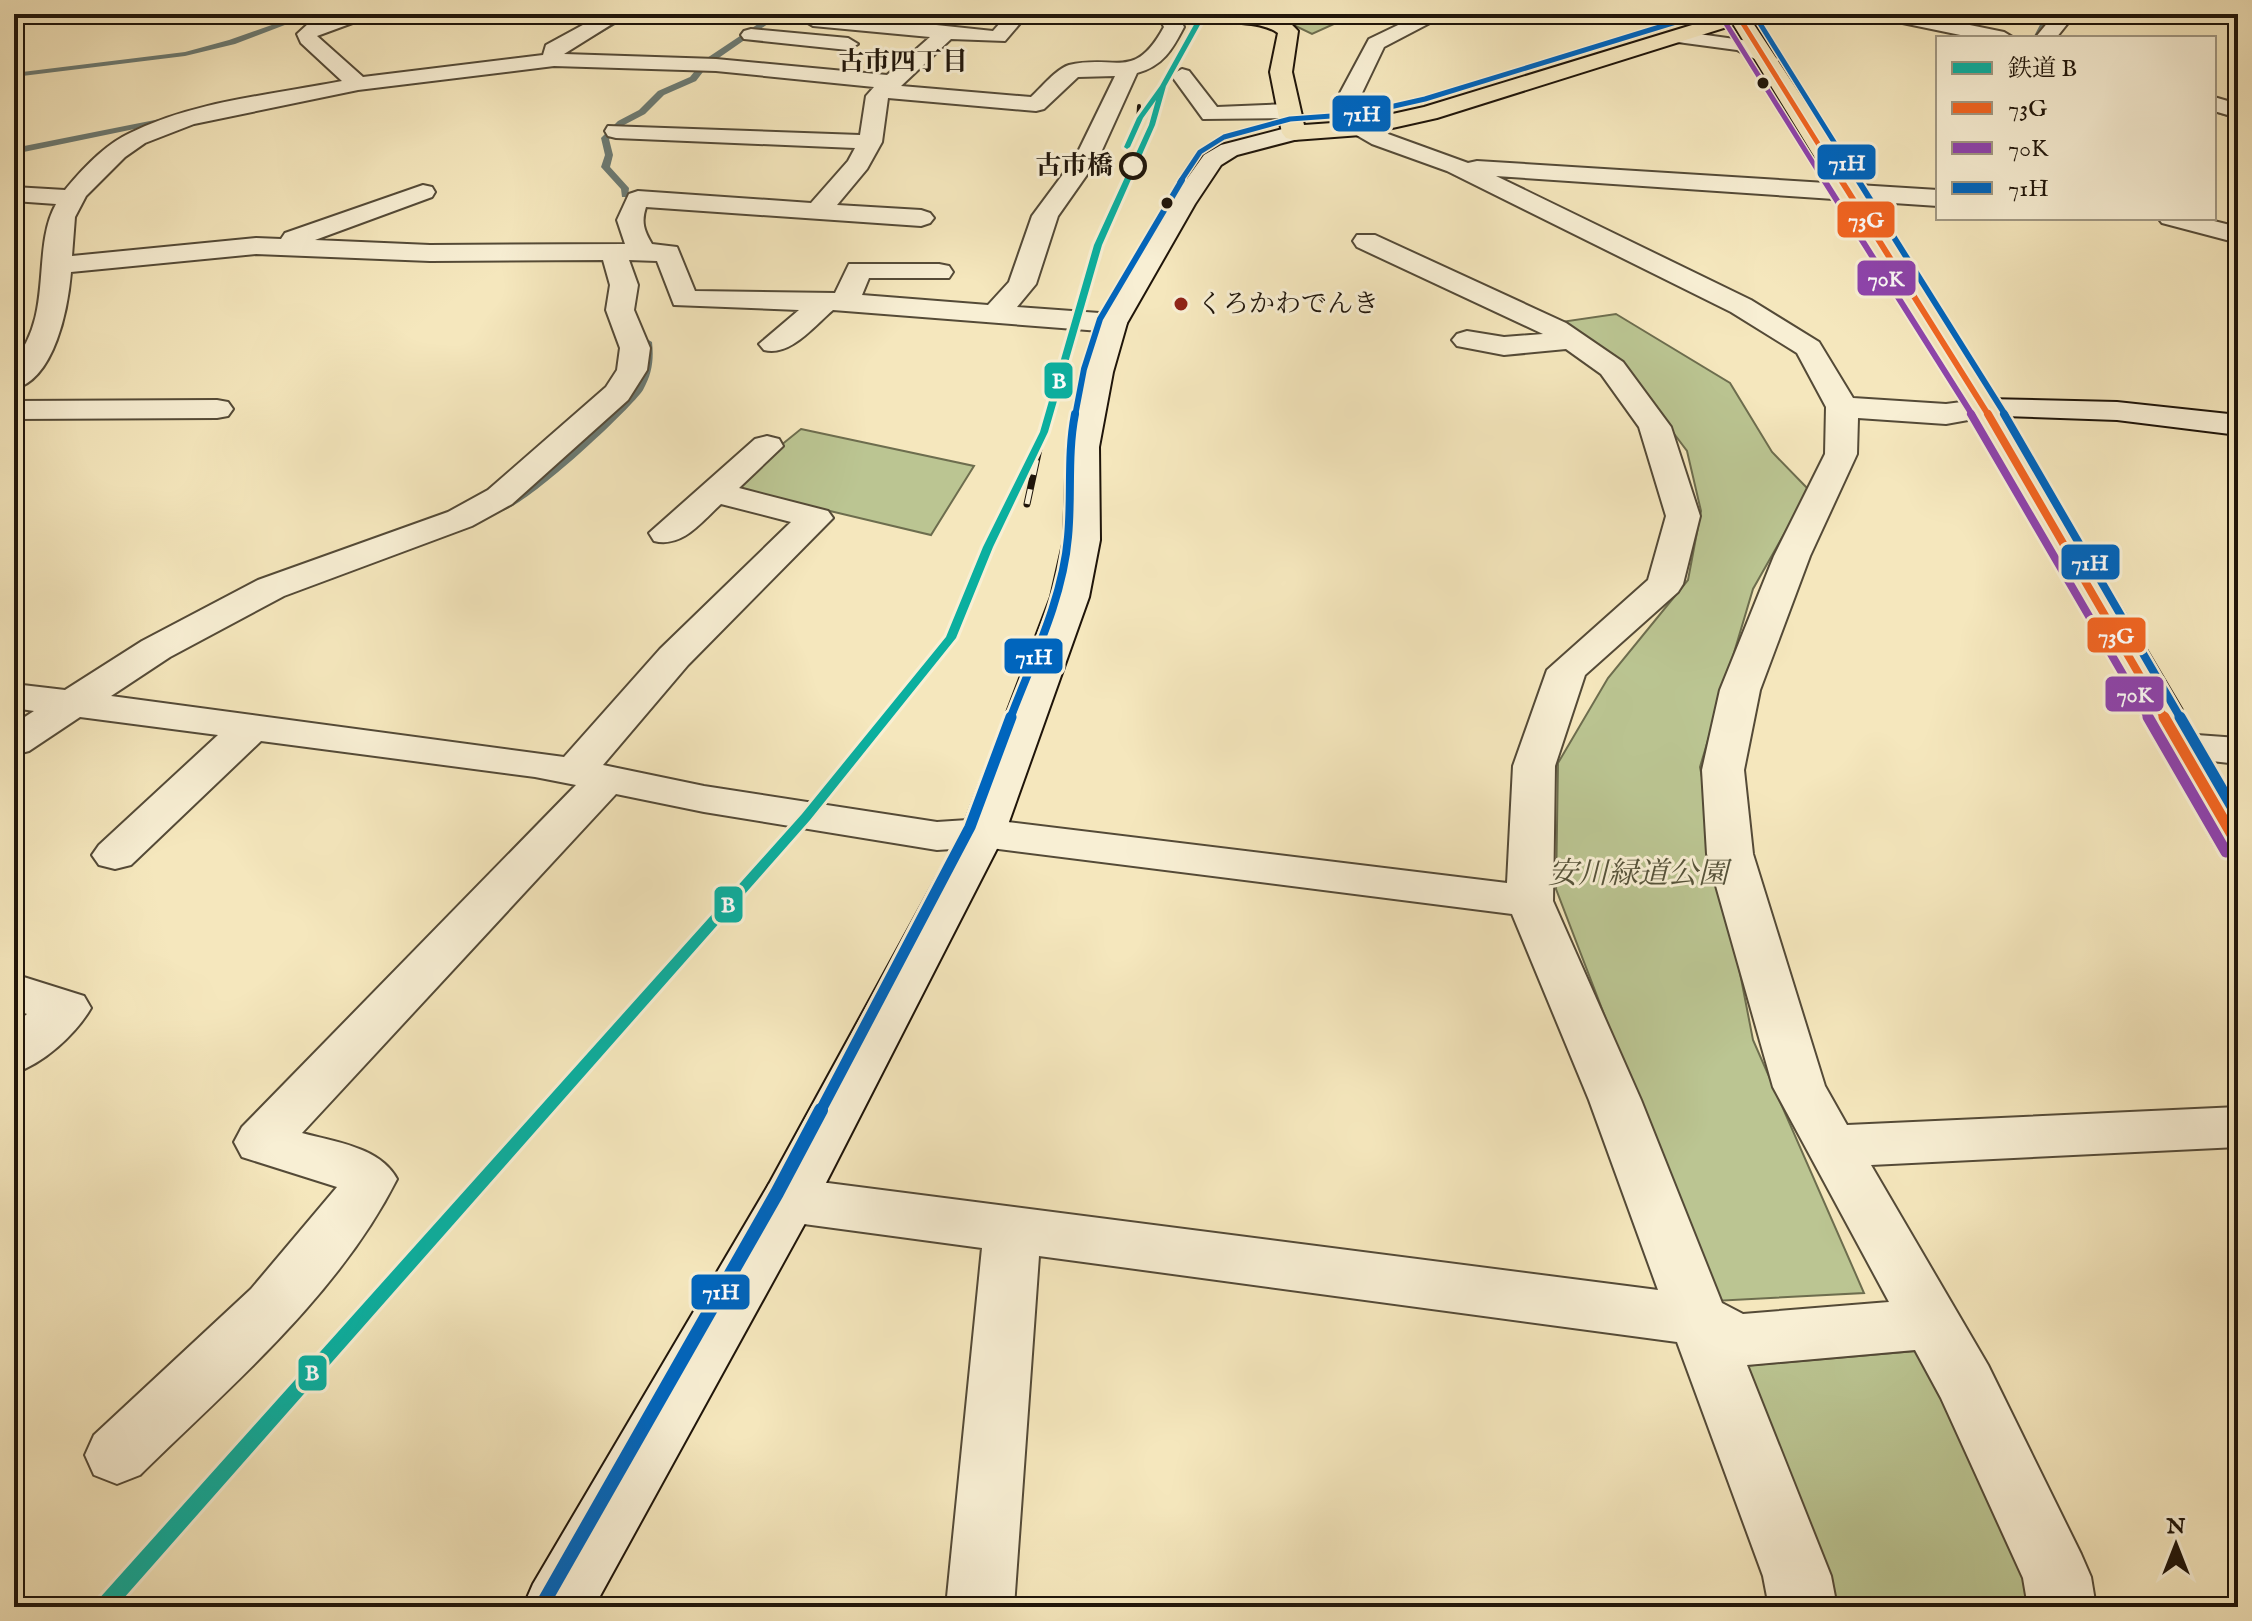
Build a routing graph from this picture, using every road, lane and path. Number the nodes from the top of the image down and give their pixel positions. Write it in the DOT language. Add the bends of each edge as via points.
graph roads {
  1 [pos="35,14"];
  2 [pos="359,14"];
  3 [pos="618,14"];
  4 [pos="822,14"];
  5 [pos="1018,14"];
  6 [pos="1173,14"];
  7 [pos="1219,14"];
  8 [pos="1437,14"];
  9 [pos="1888,14"];
  10 [pos="2072,14"];
  11 [pos="1742,15"];
  12 [pos="302,16"];
  13 [pos="14,20"];
  14 [pos="332,21"];
  15 [pos="947,32"];
  16 [pos="1964,34"];
  17 [pos="751,35"];
  18 [pos="1984,36"];
  19 [pos="2047,36"];
  20 [pos="1677,37"];
  21 [pos="925,50"];
  22 [pos="554,60"];
  23 [pos="1769,60"];
  24 [pos="1128,67"];
  25 [pos="1182,75"];
  26 [pos="700,79"];
  27 [pos="358,84"];
  28 [pos="884,90"];
  29 [pos="2216,105"];
  30 [pos="2238,111"];
  31 [pos="687,112"];
  32 [pos="1291,122"];
  33 [pos="1361,128"];
  34 [pos="616,131"];
  35 [pos="871,136"];
  36 [pos="1455,166"];
  37 [pos="759,183"];
  38 [pos="837,189"];
  39 [pos="423,192"];
  40 [pos="14,194"];
  41 [pos="1853,194"];
  42 [pos="72,198"];
  43 [pos="1936,198"];
  44 [pos="818,211"];
  45 [pos="921,218"];
  46 [pos="2179,220"];
  47 [pos="2238,235"];
  48 [pos="1366,241"];
  49 [pos="280,246"];
  50 [pos="628,252"];
  51 [pos="58,265"];
  52 [pos="939,272"];
  53 [pos="836,302"];
  54 [pos="993,316"];
  55 [pos="1113,323"];
  56 [pos="1467,340"];
  57 [pos="1572,340"];
  58 [pos="774,344"];
  59 [pos="14,380"];
  60 [pos="1842,407"];
  61 [pos="1985,408"];
  62 [pos="217,409"];
  63 [pos="14,410"];
  64 [pos="2238,425"];
  65 [pos="767,446"];
  66 [pos="713,492"];
  67 [pos="667,533"];
  68 [pos="14,696"];
  69 [pos="74,704"];
  70 [pos="251,727"];
  71 [pos="14,742"];
  72 [pos="2183,747"];
  73 [pos="2238,751"];
  74 [pos="591,775"];
  75 [pos="983,833"];
  76 [pos="2238,845"];
  77 [pos="115,855"];
  78 [pos="1530,901"];
  79 [pos="14,991"];
  80 [pos="14,1054"];
  81 [pos="2238,1127"];
  82 [pos="1832,1146"];
  83 [pos="789,1200"];
  84 [pos="1012,1230"];
  85 [pos="1700,1320"];
  86 [pos="1932,1323"];
  87 [pos="117,1455"];
  88 [pos="557,1607"];
  89 [pos="980,1607"];
  90 [pos="1803,1607"];
  91 [pos="2062,1607"];
  1 -- 13 [label="street"];
  2 -- 14 [label="street"];
  3 -- 22 [label="street" via="553,49"];
  4 -- 15 [label="street" via="813,20"];
  5 -- 15 [label="street" via="998,37"];
  6 -- 24 [label="street" via="1174,27 1159,53 1150,62"];
  7 -- 32 [label="main road" via="1264,18 1288,31 1281,72"];
  8 -- 33 [label="street" via="1376,43 1351,93 1352,117"];
  9 -- 16 [label="street"];
  10 -- 19 [label="street"];
  11 -- 20 [label="main road"];
  11 -- 23 [label="main road"];
  12 -- 14 [label="street"];
  14 -- 27 [label="street" via="316,27 308,39"];
  15 -- 21 [label="street"];
  16 -- 18 [label="street"];
  17 -- 21 [label="street"];
  20 -- 23 [label="street" via="1742,45"];
  20 -- 33 [label="main road" via="1429,113"];
  21 -- 28 [label="street"];
  22 -- 27 [label="street"];
  22 -- 28 [label="street" via="716,65"];
  23 -- 41 [label="main road"];
  24 -- 28 [label="street" via="1072,71 1036,104"];
  24 -- 54 [label="street" via="1086,159 1045,216 1022,284"];
  25 -- 32 [label="street" via="1211,114"];
  26 -- 28 [label="street"];
  27 -- 42 [label="street" via="188,118 137,138"];
  28 -- 35 [label="street"];
  29 -- 30 [label="street"];
  31 -- 35 [label="street"];
  32 -- 33 [label="main road"];
  32 -- 55 [label="street" via="1212,160"];
  33 -- 36 [label="street"];
  34 -- 35 [label="street"];
  35 -- 38 [label="street" via="859,164"];
  36 -- 41 [label="street"];
  36 -- 60 [label="street" via="1741,306 1809,348"];
  37 -- 38 [label="street"];
  38 -- 44 [label="street"];
  39 -- 49 [label="street"];
  40 -- 42 [label="street"];
  41 -- 43 [label="street"];
  41 -- 61 [label="main road"];
  42 -- 51 [label="street" via="62,217"];
  44 -- 45 [label="street"];
  44 -- 50 [label="street" via="638,199 629,217"];
  46 -- 47 [label="street"];
  48 -- 57 [label="street"];
  49 -- 50 [label="street" via="430,253"];
  49 -- 51 [label="street"];
  50 -- 53 [label="street" via="668,253 684,299"];
  50 -- 69 [label="street" via="620,310 635,348 632,370 617,393 500,497 460,519 271,588 156,649"];
  51 -- 59 [label="street" via="43,345"];
  52 -- 53 [label="street" via="859,270"];
  53 -- 54 [label="street"];
  53 -- 58 [label="street"];
  54 -- 55 [label="street"];
  55 -- 75 [label="street" via="1083,447 1082,540 1070,597"];
  56 -- 57 [label="street" via="1504,346"];
  57 -- 78 [label="street" via="1612,368 1655,427 1683,516 1665,584 1567,670 1534,766"];
  60 -- 61 [label="street" via="1946,414"];
  60 -- 82 [label="street" via="1841,454 1792,556 1740,690 1723,770 1730,854 1799,1087"];
  61 -- 64 [label="street" via="2117,411"];
  61 -- 72 [label="main road"];
  62 -- 63 [label="street"];
  65 -- 66 [label="street"];
  66 -- 67 [label="street"];
  66 -- 74 [label="street" via="816,518 674,657"];
  68 -- 69 [label="street"];
  69 -- 70 [label="street"];
  69 -- 71 [label="street"];
  70 -- 74 [label="street"];
  70 -- 77 [label="street"];
  72 -- 73 [label="street"];
  72 -- 76 [label="main road"];
  74 -- 75 [label="street" via="704,799 937,836"];
  74 -- 87 [label="street" via="261,1142 347,1167 369,1179 355,1206 272,1306"];
  75 -- 78 [label="street"];
  75 -- 83 [label="street"];
  78 -- 85 [label="street"];
  79 -- 80 [label="street" via="66,1008"];
  81 -- 82 [label="street"];
  82 -- 86 [label="street"];
  83 -- 84 [label="street"];
  83 -- 88 [label="street"];
  84 -- 85 [label="street"];
  84 -- 89 [label="street"];
  85 -- 86 [label="street" via="1737,1340"];
  85 -- 90 [label="street" via="1797,1576"];
  86 -- 91 [label="street" via="2057,1577"];
}
